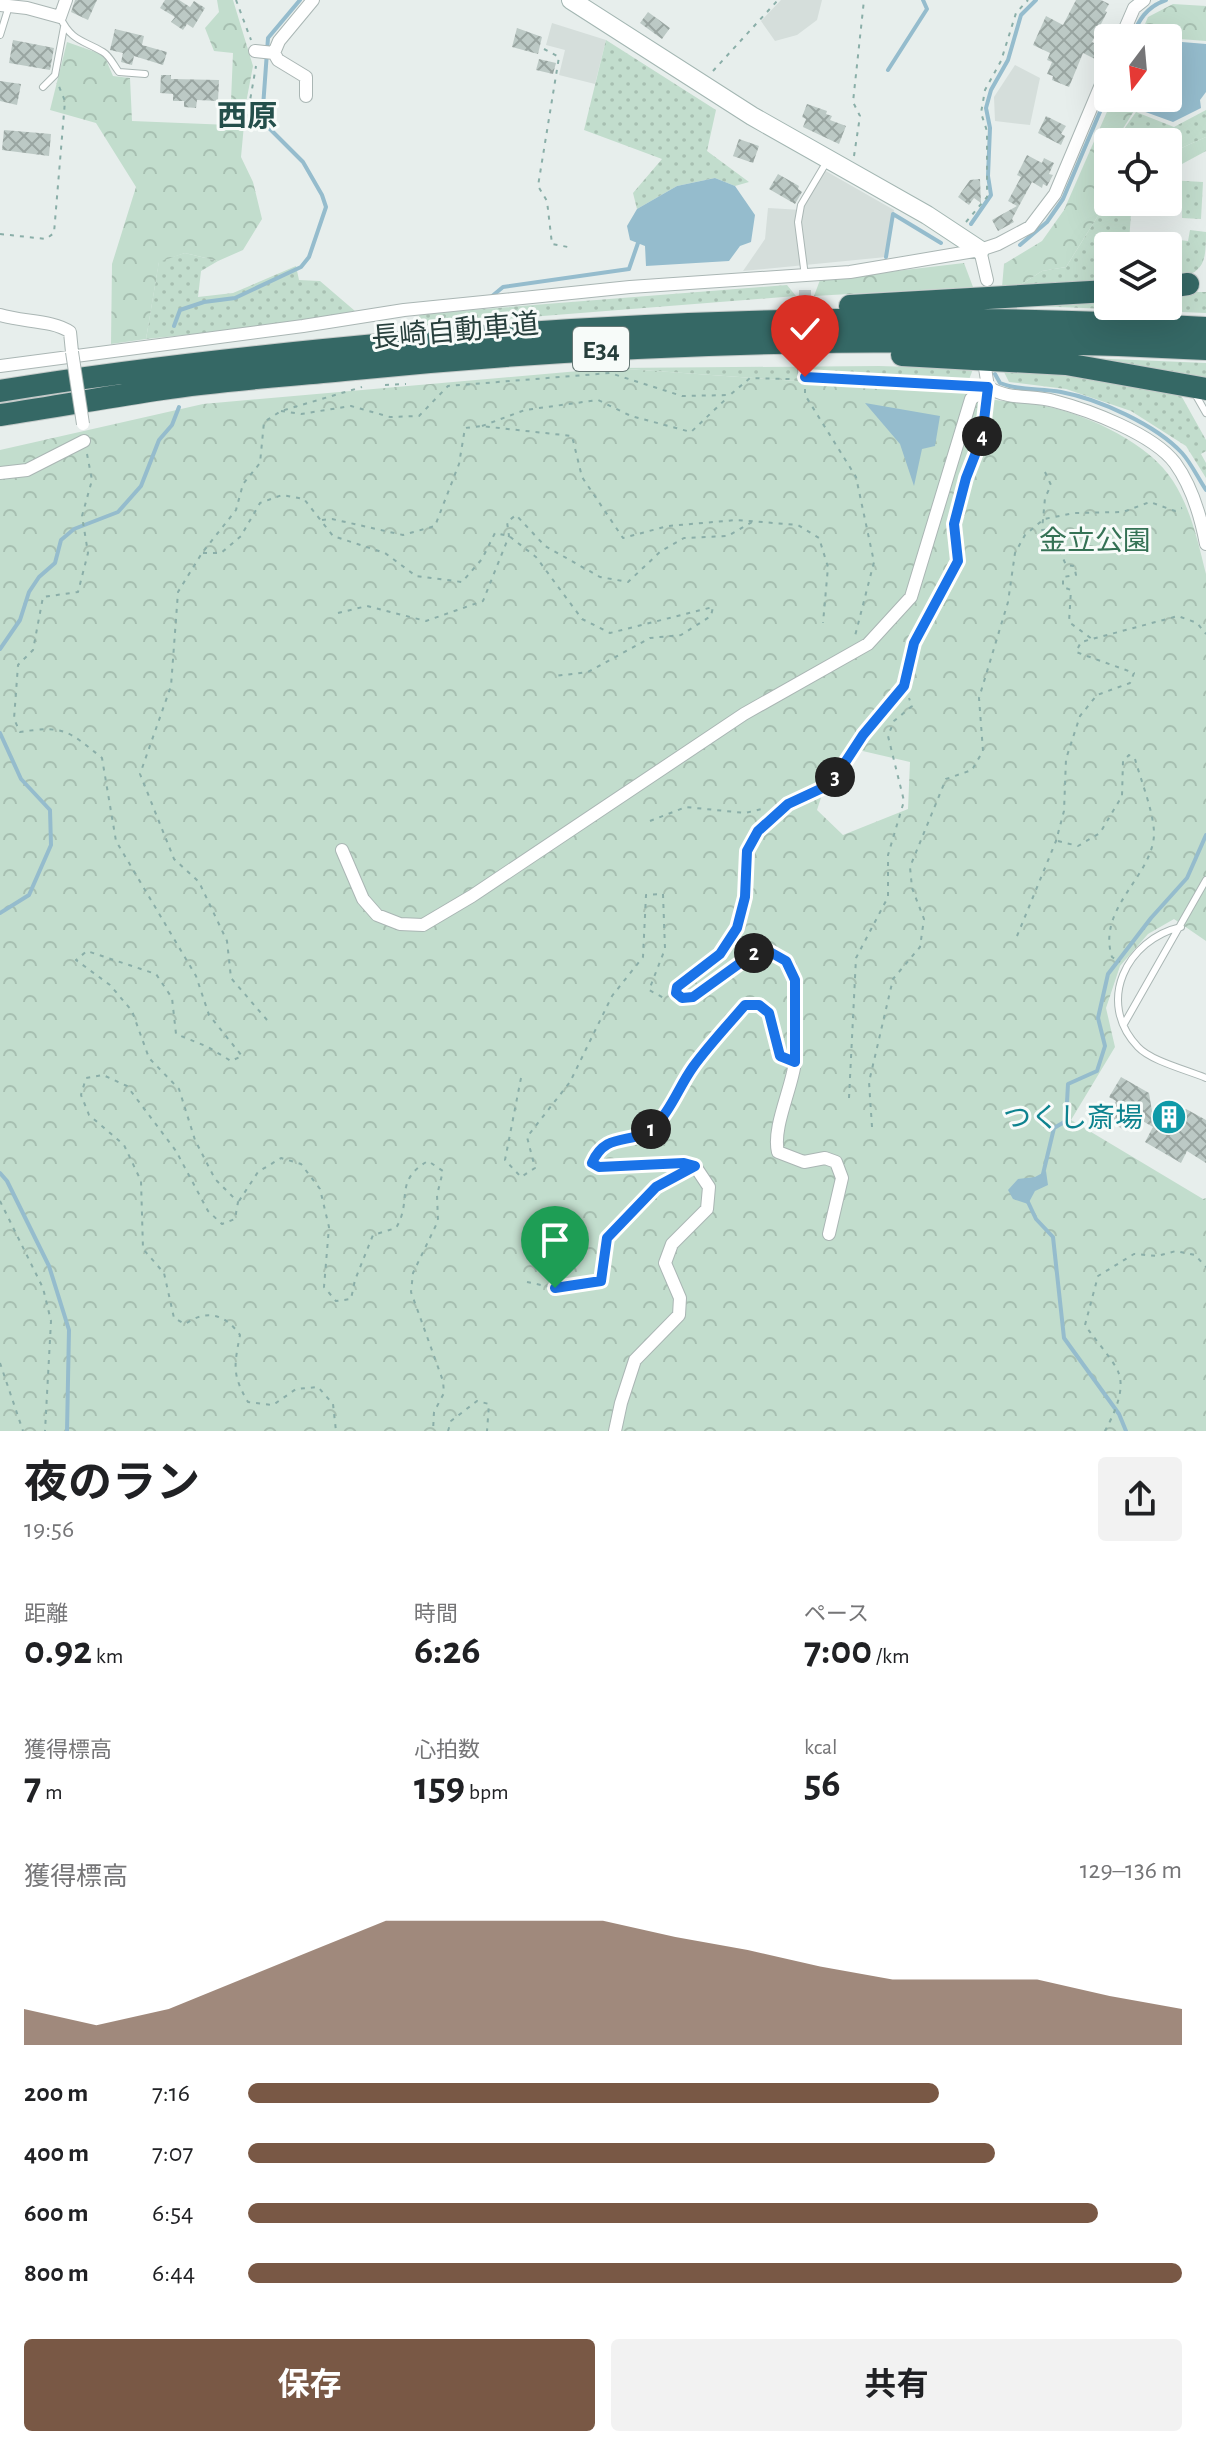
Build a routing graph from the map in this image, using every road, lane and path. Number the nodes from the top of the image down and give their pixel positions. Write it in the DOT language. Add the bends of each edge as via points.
graph roads {
  1 [pos="66,0"];
  2 [pos="313,0"];
  3 [pos="571,0"];
  4 [pos="778,0"];
  5 [pos="864,0"];
  6 [pos="1028,0"];
  7 [pos="1144,0"];
  8 [pos="4,6"];
  9 [pos="62,22"];
  10 [pos="1127,24"];
  11 [pos="0,35"];
  12 [pos="544,49"];
  13 [pos="145,74"];
  14 [pos="55,75"];
  15 [pos="701,84"];
  16 [pos="43,87"];
  17 [pos="306,96"];
  18 [pos="1094,101"];
  19 [pos="828,160"];
  20 [pos="851,173"];
  21 [pos="956,233"];
  22 [pos="0,234"];
  23 [pos="568,247"];
  24 [pos="980,250"];
  25 [pos="987,280"];
  26 [pos="805,283"];
  27 [pos="1094,292"];
  28 [pos="0,315"];
  29 [pos="1206,328"];
  30 [pos="542,330"];
  31 [pos="710,343"];
  32 [pos="1206,349"];
  33 [pos="0,366"];
  34 [pos="985,368"];
  35 [pos="804,373"];
  36 [pos="412,377"];
  37 [pos="379,385"];
  38 [pos="366,386"];
  39 [pos="988,387"];
  40 [pos="1198,387"];
  41 [pos="0,391"];
  42 [pos="730,395"];
  43 [pos="281,411"];
  44 [pos="1206,413"];
  45 [pos="0,415"];
  46 [pos="83,424"];
  47 [pos="481,426"];
  48 [pos="84,441"];
  49 [pos="1045,472"];
  50 [pos="0,473"];
  51 [pos="1194,502"];
  52 [pos="1044,519"];
  53 [pos="319,520"];
  54 [pos="753,521"];
  55 [pos="509,536"];
  56 [pos="1206,544"];
  57 [pos="202,553"];
  58 [pos="338,613"];
  59 [pos="823,623"];
  60 [pos="1206,634"];
  61 [pos="1092,639"];
  62 [pos="850,654"];
  63 [pos="555,676"];
  64 [pos="904,686"];
  65 [pos="788,804"];
  66 [pos="650,821"];
  67 [pos="1056,841"];
  68 [pos="342,850"];
  69 [pos="1206,880"];
  70 [pos="1181,927"];
  71 [pos="1017,936"];
  72 [pos="1122,964"];
  73 [pos="676,993"];
  74 [pos="267,1020"];
  75 [pos="1124,1024"];
  76 [pos="795,1062"];
  77 [pos="521,1078"];
  78 [pos="1206,1078"];
  79 [pos="849,1098"];
  80 [pos="872,1127"];
  81 [pos="695,1166"];
  82 [pos="0,1201"];
  83 [pos="238,1202"];
  84 [pos="829,1234"];
  85 [pos="1206,1267"];
  86 [pos="527,1282"];
  87 [pos="0,1363"];
  88 [pos="23,1431"];
  89 [pos="45,1431"];
  90 [pos="336,1431"];
  91 [pos="433,1431"];
  92 [pos="448,1431"];
  93 [pos="487,1431"];
  94 [pos="615,1431"];
  95 [pos="1105,1431"];
  1 -- 9 [label="street"];
  2 -- 17 [label="street" via="263,52 306,77"];
  3 -- 15 [label="street"];
  4 -- 15 [label="path"];
  5 -- 20 [label="path" via="853,102 860,116"];
  6 -- 21 [label="path" via="1016,13 1001,61 985,90 981,113 987,131 987,197"];
  7 -- 10 [label="street"];
  8 -- 9 [label="street" via="27,8"];
  8 -- 11 [label="lane"];
  9 -- 13 [label="lane" via="77,41 107,54 119,72"];
  9 -- 14 [label="lane"];
  12 -- 23 [label="path" via="559,57 538,186 547,201 552,244"];
  14 -- 16 [label="lane"];
  14 -- 22 [label="path" via="65,101 54,233 46,239"];
  15 -- 19 [label="street"];
  18 -- 24 [label="street" via="1045,209 1016,236"];
  19 -- 20 [label="street"];
  19 -- 26 [label="lane" via="801,205"];
  20 -- 21 [label="street"];
  21 -- 24 [label="street"];
  24 -- 25 [label="street"];
  24 -- 26 [label="street"];
  26 -- 33 [label="street" via="630,287 404,310"];
  27 -- 30 [label="highway"];
  28 -- 46 [label="street, bridge" via="60,325 70,332"];
  29 -- 30 [label="highway, 長崎自動車道 / E34" via="1034,320 803,319"];
  30 -- 41 [label="highway, 長崎自動車道 / E34" via="264,355"];
  31 -- 32 [label="highway, 長崎自動車道 / E34" via="909,341"];
  31 -- 40 [label="highway" via="1066,364"];
  31 -- 45 [label="highway, 長崎自動車道 / E34" via="456,358 164,388"];
  34 -- 39 [label="street"];
  35 -- 39 [label="street"];
  35 -- 42 [label="path" via="788,379 750,378"];
  35 -- 62 [label="path" via="805,395 856,477 874,562"];
  36 -- 37 [label="path" via="405,384"];
  38 -- 43 [label="path"];
  39 -- 51 [label="street" via="997,393 1052,400 1142,437 1174,462"];
  39 -- 62 [label="street" via="971,399 911,597 868,644"];
  39 -- 64 [label="street" via="982,437 954,524 958,561 914,643"];
  40 -- 44 [label="lane"];
  42 -- 43 [label="path" via="682,396 610,373 448,386 419,416 390,417 351,406 301,414"];
  42 -- 47 [label="path" via="691,432 631,416 598,400 525,410"];
  43 -- 57 [label="path" via="264,422 260,463 243,484 236,510"];
  47 -- 53 [label="path" via="465,428 459,464 435,526 403,535"];
  47 -- 54 [label="path" via="572,436 582,477 623,538 668,526"];
  48 -- 50 [label="street" via="27,470"];
  48 -- 83 [label="path" via="92,480 82,516 88,553 78,592 43,597 33,650 18,665 14,719 20,732 47,727 70,732 102,758 116,841 196,976 209,1015 242,1056 231,1061 176,1034 172,998 156,974 87,951 76,960 110,985 132,1011 149,1058 179,1089 195,1140 215,1179"];
  49 -- 52 [label="path" via="1051,485"];
  51 -- 52 [label="path" via="1175,511 1150,502 1123,512"];
  51 -- 56 [label="street"];
  52 -- 61 [label="path" via="1042,530 1056,534 1046,542 1050,549 1058,547 1066,565 1074,566 1076,575 1063,577 1063,587 1071,590 1069,622"];
  52 -- 80 [label="path" via="1025,535 1015,553 1008,602 979,698 983,751 972,770 946,779 910,867 924,919 920,947 893,979 869,1082"];
  53 -- 55 [label="path" via="333,536 385,553 416,576 462,582 495,533"];
  53 -- 57 [label="path" via="304,499 282,495 260,503 241,536 221,553"];
  54 -- 55 [label="path" via="728,536 684,538 628,582 600,577 545,546 516,515 507,522"];
  54 -- 59 [label="path" via="798,525 819,538 828,567"];
  55 -- 58 [label="path" via="483,601 426,621 367,606"];
  55 -- 63 [label="path" via="536,557 582,619 610,633 713,607 711,616 681,635 650,638 588,672"];
  57 -- 74 [label="path" via="178,592 171,686 140,774 174,859 199,882 227,941 231,978"];
  60 -- 61 [label="path" via="1197,623 1178,616"];
  61 -- 67 [label="path" via="1081,642 1076,652 1134,673 1130,683 1097,695 1080,716 1066,759 1064,811"];
  62 -- 68 [label="street" via="744,714 423,925 377,915 363,899"];
  64 -- 65 [label="street" via="831,784"];
  64 -- 79 [label="path" via="912,706 894,721 888,736 904,801 888,855 888,897 856,958"];
  65 -- 66 [label="path" via="745,813 686,807"];
  65 -- 73 [label="street" via="758,831 747,851 737,928 720,954"];
  67 -- 71 [label="path"];
  67 -- 72 [label="path" via="1078,846 1100,833 1122,796 1123,761 1129,755 1135,759 1154,833 1148,855 1113,917 1107,943 1112,957"];
  69 -- 70 [label="lane"];
  70 -- 75 [label="lane"];
  70 -- 75 [label="lane" via="1151,939 1125,970 1116,1006"];
  73 -- 76 [label="street" via="693,997 754,953 770,952 786,961 795,980"];
  73 -- 77 [label="path" via="664,998 649,990 665,949 663,894 646,895 643,957 612,996 570,1082 527,1137 535,1168 521,1177 505,1160"];
  75 -- 78 [label="lane" via="1144,1052"];
  76 -- 81 [label="street" via="780,1056 769,1013 759,1005 745,1005 693,1066 656,1126 638,1137 610,1141 597,1150 592,1163"];
  76 -- 84 [label="street" via="775,1140 778,1152 804,1162 836,1162 842,1178"];
  81 -- 86 [label="path" via="656,1187 607,1238 601,1281 555,1288"];
  81 -- 94 [label="street" via="709,1187 707,1209 672,1244 665,1263 680,1298 679,1315 635,1360"];
  82 -- 89 [label="path" via="43,1288 51,1321"];
  83 -- 90 [label="path" via="235,1219 222,1224 208,1211 176,1151 127,1086 103,1075 86,1078 81,1095 89,1115 124,1145 141,1181 143,1249 164,1273 174,1318 185,1324 209,1314 232,1325 240,1335 235,1381 248,1402 273,1405 296,1389 318,1387 333,1404"];
  83 -- 91 [label="path" via="258,1172 281,1158 301,1164 320,1189 329,1227 324,1287 336,1301 351,1299 373,1235 396,1228 404,1215 403,1194 413,1170 428,1161 443,1171 438,1221 413,1273 411,1292 443,1381"];
  85 -- 95 [label="path" via="1195,1255 1176,1251 1134,1254 1098,1276 1085,1325 1119,1374 1118,1398"];
  87 -- 88 [label="path"];
  92 -- 93 [label="path" via="451,1421 477,1401 489,1404"];
}
